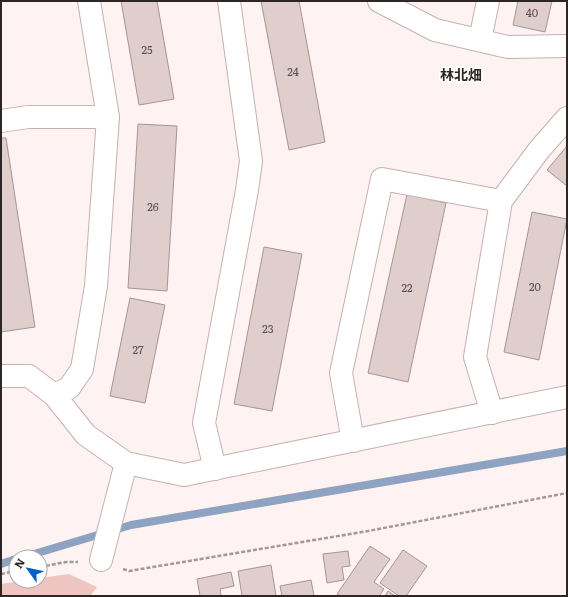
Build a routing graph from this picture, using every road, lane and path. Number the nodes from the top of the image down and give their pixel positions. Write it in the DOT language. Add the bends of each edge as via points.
graph roads {
  1 [pos="89,1"];
  2 [pos="230,1"];
  3 [pos="379,1"];
  4 [pos="488,1"];
  5 [pos="480,40"];
  6 [pos="567,46"];
  7 [pos="108,117"];
  8 [pos="567,118"];
  9 [pos="1,121"];
  10 [pos="501,202"];
  11 [pos="1,376"];
  12 [pos="54,395"];
  13 [pos="567,397"];
  14 [pos="492,413"];
  15 [pos="353,441"];
  16 [pos="126,463"];
  17 [pos="215,469"];
  18 [pos="567,492"];
  19 [pos="101,560"];
  20 [pos="48,565"];
  1 -- 7 [label="street"];
  2 -- 17 [label="street" via="251,161 204,423"];
  3 -- 5 [label="street" via="435,30"];
  4 -- 5 [label="street"];
  5 -- 6 [label="street" via="508,46"];
  7 -- 9 [label="street"];
  7 -- 12 [label="street" via="96,286 82,369 69,388"];
  8 -- 10 [label="street" via="539,150"];
  10 -- 14 [label="street" via="475,357"];
  10 -- 15 [label="street" via="382,179 341,373"];
  11 -- 12 [label="street" via="29,376"];
  12 -- 16 [label="street" via="86,435"];
  13 -- 14 [label="street"];
  14 -- 15 [label="street"];
  15 -- 17 [label="street"];
  16 -- 17 [label="street" via="184,475"];
  16 -- 19 [label="street"];
  18 -- 19 [label="path" via="368,531 129,571"];
  19 -- 20 [label="path"];
}
